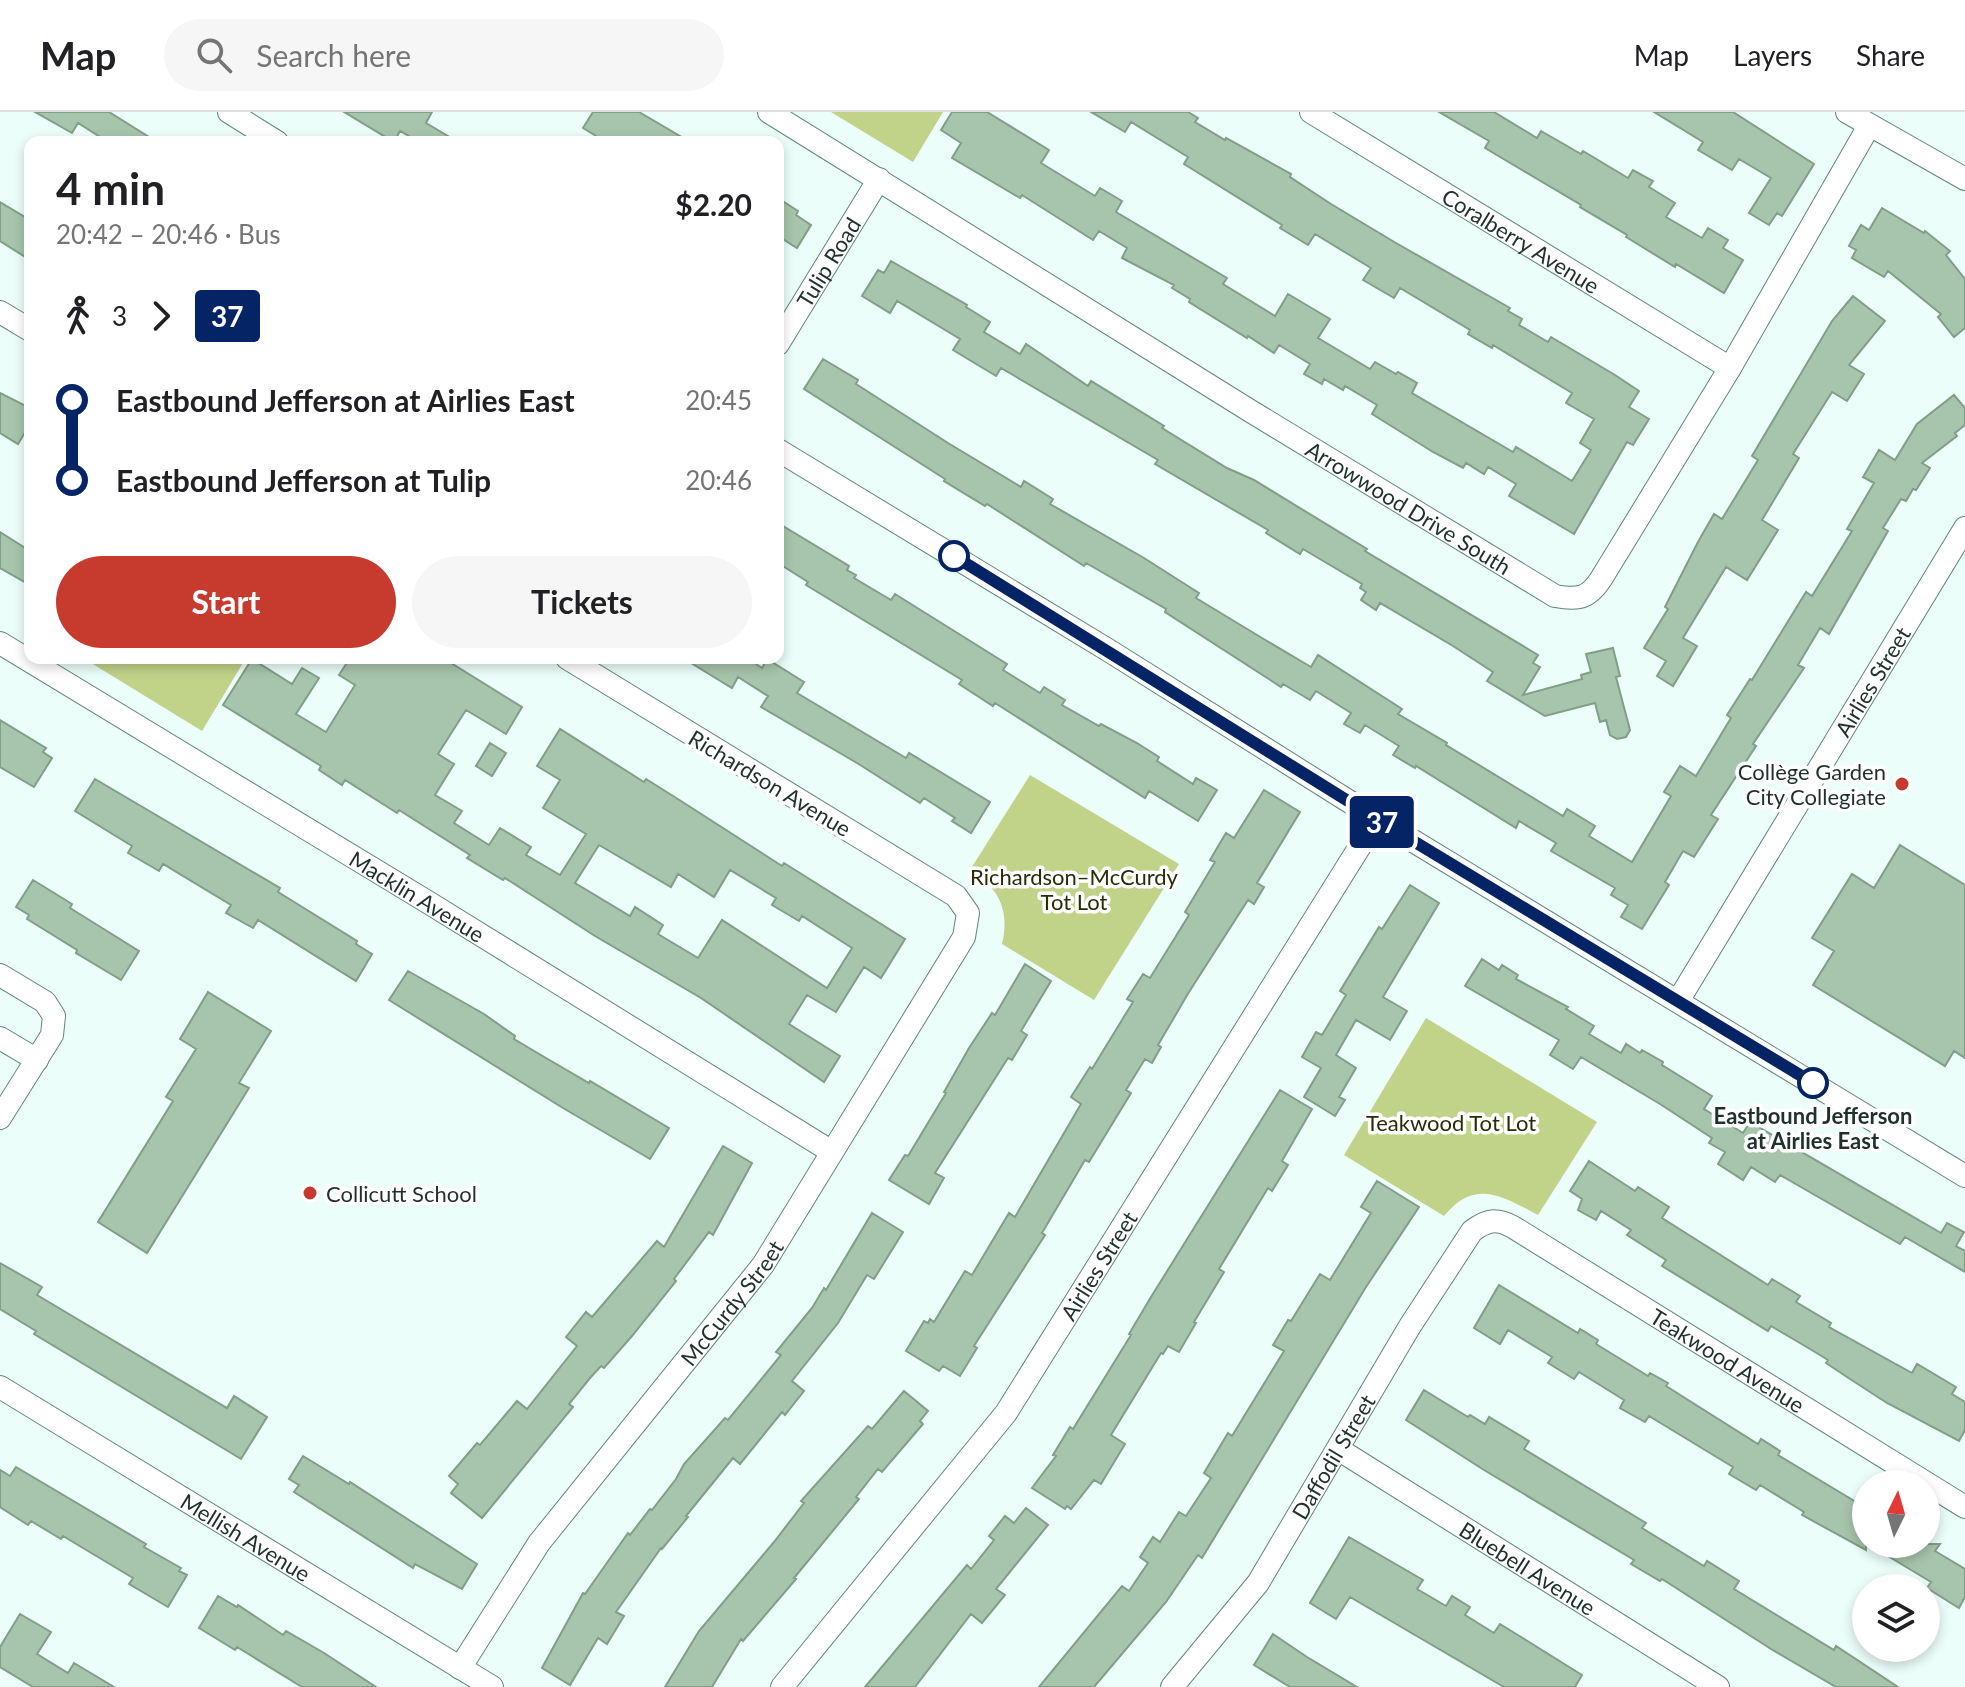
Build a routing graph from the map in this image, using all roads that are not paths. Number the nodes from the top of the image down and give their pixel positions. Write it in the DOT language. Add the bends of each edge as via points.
graph roads {
  1 [pos="229,112"];
  2 [pos="769,112"];
  3 [pos="1311,112"];
  4 [pos="1847,112"];
  5 [pos="1869,126"];
  6 [pos="267,136"];
  7 [pos="1964,175"];
  8 [pos="879,179"];
  9 [pos="0,312"];
  10 [pos="24,326"];
  11 [pos="784,334"];
  12 [pos="1730,368"];
  13 [pos="784,454"];
  14 [pos="1965,528"];
  15 [pos="0,643"];
  16 [pos="24,658"];
  17 [pos="35,664"];
  18 [pos="577,664"];
  19 [pos="1377,819"];
  20 [pos="968,913"];
  21 [pos="0,975"];
  22 [pos="1678,1001"];
  23 [pos="0,1038"];
  24 [pos="37,1060"];
  25 [pos="0,1118"];
  26 [pos="832,1152"];
  27 [pos="1965,1176"];
  28 [pos="1487,1220"];
  29 [pos="0,1387"];
  30 [pos="1338,1449"];
  31 [pos="1965,1507"];
  32 [pos="460,1668"];
  33 [pos="492,1687"];
  34 [pos="782,1687"];
  35 [pos="1172,1687"];
  36 [pos="1718,1687"];
  1 -- 6 [label="street"];
  2 -- 8 [label="street, Arrowwood Drive South"];
  3 -- 12 [label="street, Coralberry Avenue"];
  4 -- 5 [label="street"];
  5 -- 7 [label="street"];
  5 -- 12 [label="street, Arrowwood Drive South"];
  8 -- 11 [label="street, Tulip Road"];
  8 -- 12 [label="street, Arrowwood Drive South" via="1252,412 1558,596 1576,600 1593,591"];
  9 -- 10 [label="street"];
  13 -- 19 [label="street"];
  14 -- 22 [label="street, Airlies Street"];
  15 -- 16 [label="street, Macklin Avenue"];
  17 -- 26 [label="street, Macklin Avenue"];
  18 -- 20 [label="street, Richardson Avenue" via="956,896"];
  19 -- 22 [label="street"];
  19 -- 34 [label="street, Airlies Street" via="1006,1413"];
  20 -- 26 [label="street, McCurdy Street" via="964,937"];
  21 -- 24 [label="street" via="45,1002 54,1016 52,1035"];
  22 -- 27 [label="street"];
  23 -- 24 [label="street"];
  24 -- 25 [label="street"];
  26 -- 32 [label="street, McCurdy Street" via="763,1265 539,1543"];
  28 -- 30 [label="street, Daffodil Street" via="1472,1231"];
  28 -- 31 [label="street, Teakwood Avenue" via="1513,1227"];
  29 -- 32 [label="street, Mellish Avenue"];
  30 -- 35 [label="street, Daffodil Street" via="1258,1583"];
  30 -- 36 [label="street, Bluebell Avenue"];
  32 -- 33 [label="street, Mellish Avenue"];
}
